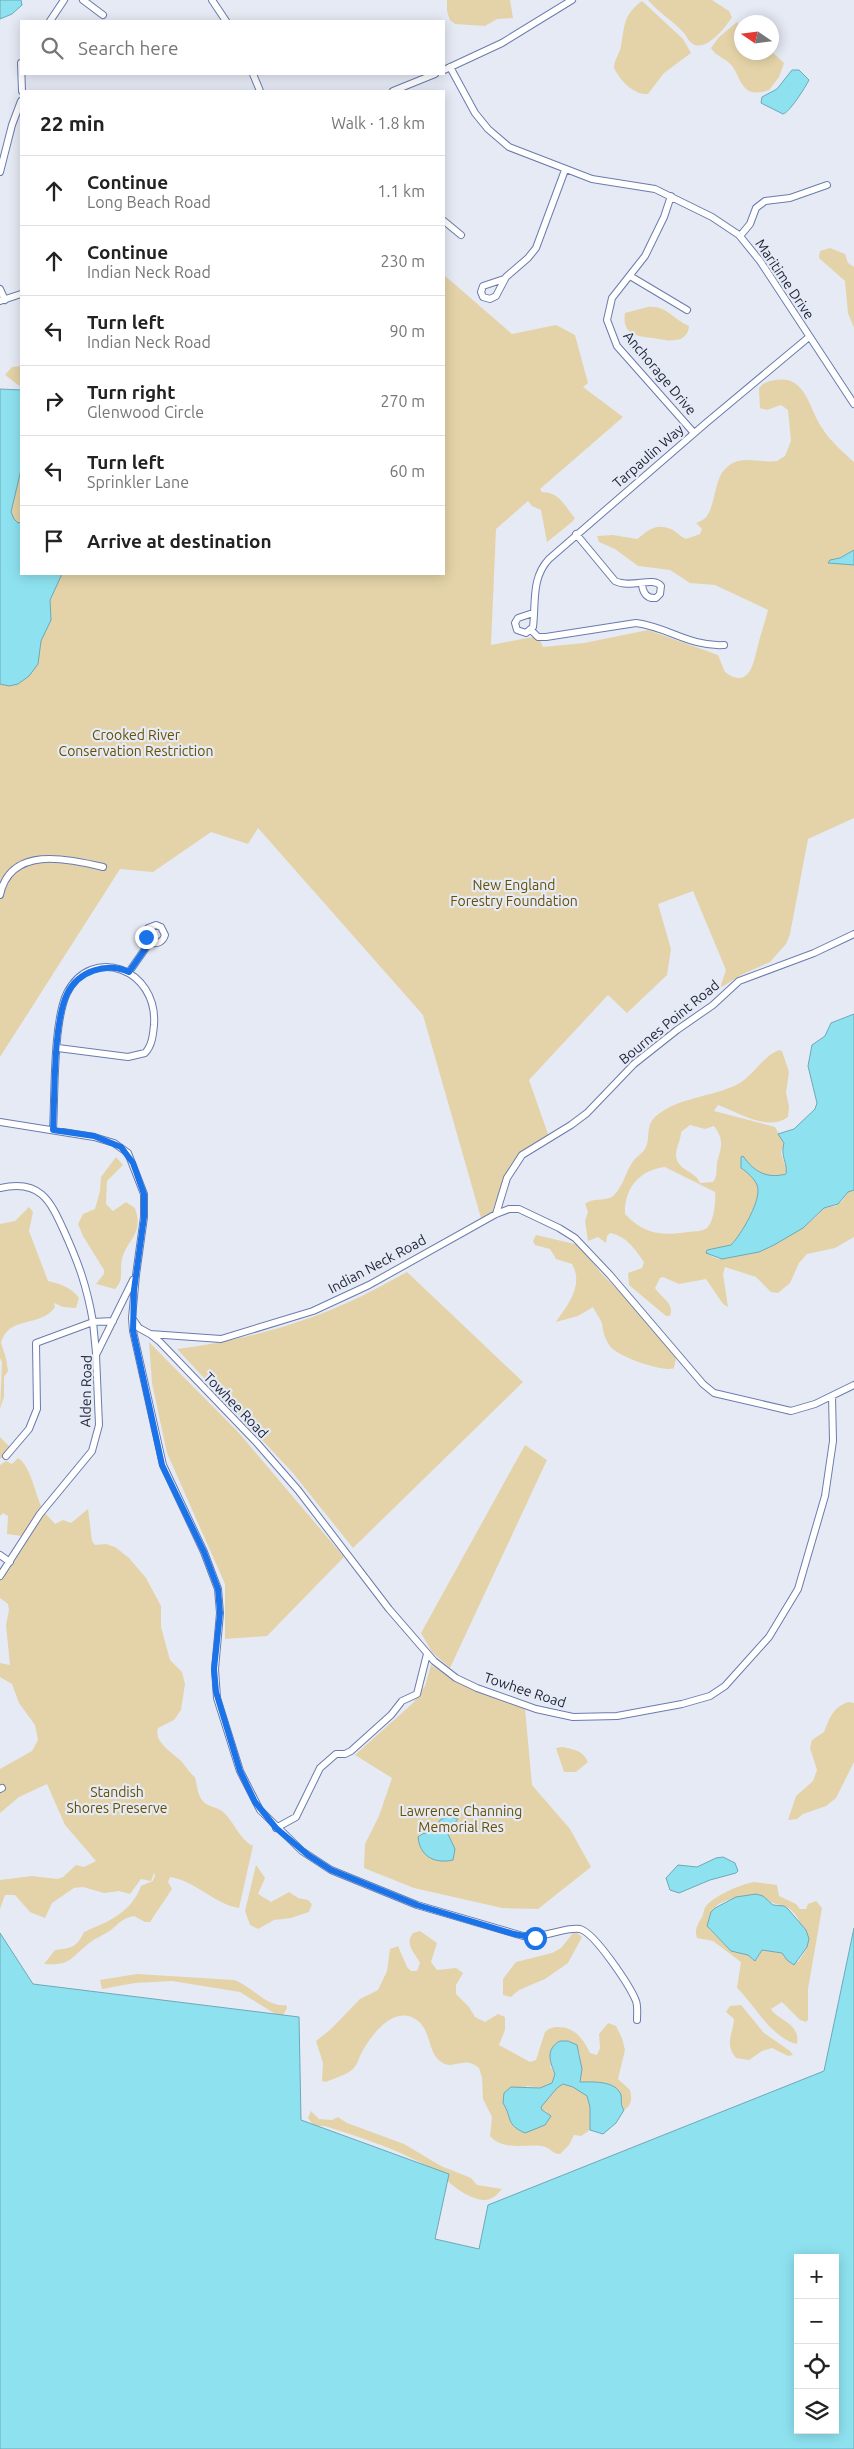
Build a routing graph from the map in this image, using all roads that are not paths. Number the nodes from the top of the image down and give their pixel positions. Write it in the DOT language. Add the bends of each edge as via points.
graph roads {
  1 [pos="64,0"];
  2 [pos="83,0"];
  3 [pos="212,0"];
  4 [pos="572,0"];
  5 [pos="104,15"];
  6 [pos="51,20"];
  7 [pos="225,20"];
  8 [pos="447,68"];
  9 [pos="21,75"];
  10 [pos="253,75"];
  11 [pos="433,75"];
  12 [pos="22,90"];
  13 [pos="260,90"];
  14 [pos="395,90"];
  15 [pos="20,104"];
  16 [pos="565,170"];
  17 [pos="0,172"];
  18 [pos="827,185"];
  19 [pos="671,196"];
  20 [pos="445,222"];
  21 [pos="461,234"];
  22 [pos="740,236"];
  23 [pos="630,276"];
  24 [pos="504,279"];
  25 [pos="0,289"];
  26 [pos="20,294"];
  27 [pos="2,301"];
  28 [pos="687,310"];
  29 [pos="809,337"];
  30 [pos="854,404"];
  31 [pos="694,433"];
  32 [pos="576,534"];
  33 [pos="642,585"];
  34 [pos="533,613"];
  35 [pos="531,630"];
  36 [pos="724,645"];
  37 [pos="102,867"];
  38 [pos="0,895"];
  39 [pos="854,934"];
  40 [pos="150,942"];
  41 [pos="129,972"];
  42 [pos="58,1048"];
  43 [pos="0,1122"];
  44 [pos="53,1130"];
  45 [pos="0,1188"];
  46 [pos="496,1214"];
  47 [pos="136,1274"];
  48 [pos="132,1318"];
  49 [pos="113,1321"];
  50 [pos="93,1322"];
  51 [pos="150,1334"];
  52 [pos="96,1355"];
  53 [pos="854,1385"];
  54 [pos="832,1396"];
  55 [pos="6,1456"];
  56 [pos="0,1555"];
  57 [pos="10,1562"];
  58 [pos="0,1576"];
  59 [pos="427,1654"];
  60 [pos="276,1828"];
  61 [pos="637,2020"];
  1 -- 6 [label="street"];
  2 -- 5 [label="street"];
  3 -- 7 [label="street"];
  4 -- 8 [label="street" via="514,36"];
  8 -- 16 [label="street, Maritime Drive" via="472,109 499,140 517,151"];
  9 -- 12 [label="street"];
  10 -- 13 [label="street"];
  11 -- 14 [label="street"];
  15 -- 17 [label="street"];
  16 -- 19 [label="street, Maritime Drive" via="599,181 652,187"];
  16 -- 24 [label="street" via="536,248"];
  18 -- 22 [label="street" via="790,198 766,201 756,208 750,224"];
  19 -- 22 [label="street, Maritime Drive"];
  19 -- 23 [label="street, Anchorage Drive" via="647,252"];
  20 -- 21 [label="street"];
  22 -- 29 [label="street, Maritime Drive"];
  23 -- 28 [label="street"];
  23 -- 31 [label="street, Anchorage Drive" via="610,302 607,320 611,335"];
  25 -- 27 [label="street"];
  26 -- 27 [label="street"];
  29 -- 30 [label="street, Maritime Drive"];
  29 -- 31 [label="street, Tarpaulin Way"];
  31 -- 32 [label="street, Tarpaulin Way"];
  32 -- 33 [label="street" via="615,581 636,585 656,581 661,586 660,594 650,598"];
  32 -- 34 [label="street, Tarpaulin Way" via="541,570"];
  34 -- 35 [label="street, Tarpaulin Way"];
  34 -- 35 [label="street" via="519,616 515,623 519,631 526,633"];
  35 -- 36 [label="street" via="542,638 636,623 686,641 708,646"];
  37 -- 38 [label="street" via="74,861 25,862 6,877"];
  39 -- 46 [label="street, Bournes Point Road" via="814,953 738,981 713,1005 634,1064 587,1113 522,1155 507,1178"];
  40 -- 41 [label="street"];
  41 -- 42 [label="street" via="102,968 74,983 65,1000"];
  41 -- 42 [label="street" via="144,985 154,1007 152,1039 145,1053 135,1058"];
  42 -- 44 [label="street"];
  43 -- 44 [label="street"];
  44 -- 47 [label="street" via="105,1139 128,1153 144,1194 143,1234"];
  45 -- 50 [label="street" via="30,1188 43,1194 51,1203 81,1267"];
  46 -- 51 [label="street, Indian Neck Road" via="368,1285 313,1311 221,1339"];
  46 -- 54 [label="street, Indian Neck Road" via="519,1209 575,1238 711,1392 790,1411"];
  47 -- 48 [label="street"];
  47 -- 49 [label="street, Alden Road"];
  48 -- 51 [label="street" via="139,1328"];
  48 -- 60 [label="street" via="161,1460 218,1589 220,1613 214,1669 217,1698 247,1787 260,1810"];
  49 -- 50 [label="street"];
  49 -- 52 [label="street, Alden Road"];
  50 -- 52 [label="street"];
  50 -- 55 [label="street" via="36,1343 37,1409 29,1429"];
  51 -- 59 [label="street, Towhee Road" via="284,1474"];
  52 -- 57 [label="street, Alden Road" via="99,1425 92,1451 40,1514"];
  53 -- 54 [label="street, Indian Neck Road"];
  54 -- 59 [label="street, Towhee Road" via="834,1431 828,1484 798,1589 769,1637 720,1691 673,1706 609,1717 573,1717 526,1706 473,1686 450,1674"];
  56 -- 57 [label="street"];
  57 -- 58 [label="street, Alden Road"];
  59 -- 60 [label="street" via="418,1694 402,1701 351,1751 329,1759 316,1774 296,1817"];
  60 -- 61 [label="street" via="331,1870 417,1905 529,1937 583,1930 598,1943 626,1984 636,2003"];
}
